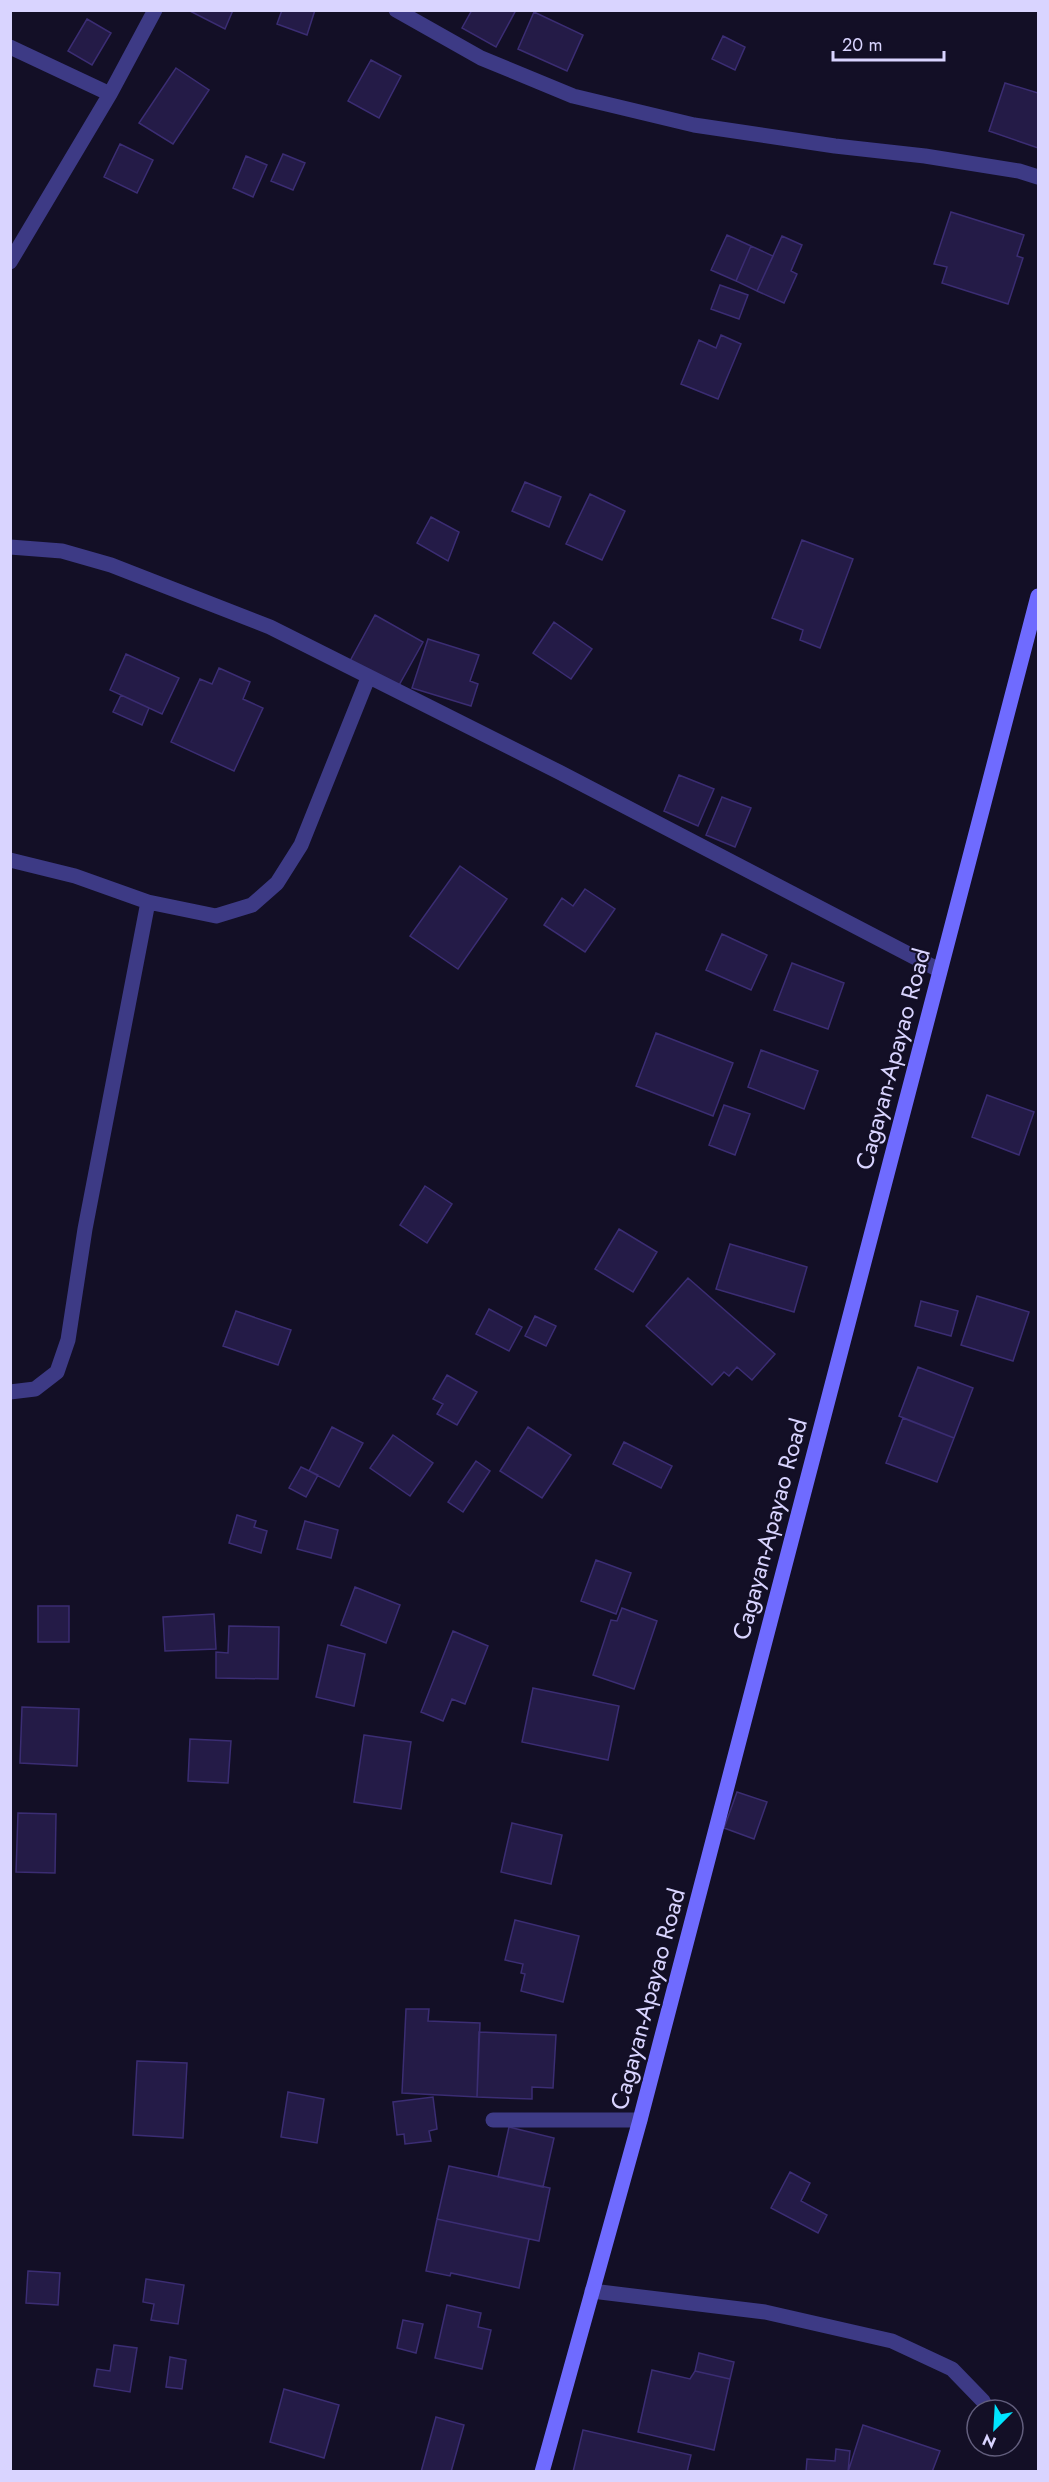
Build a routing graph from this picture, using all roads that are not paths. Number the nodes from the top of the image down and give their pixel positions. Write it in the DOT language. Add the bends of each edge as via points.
graph roads {
  1 [pos="155,10"];
  2 [pos="396,10"];
  3 [pos="10,47"];
  4 [pos="110,94"];
  5 [pos="1038,177"];
  6 [pos="10,262"];
  7 [pos="10,547"];
  8 [pos="1038,596"];
  9 [pos="368,678"];
  10 [pos="10,860"];
  11 [pos="148,902"];
  12 [pos="939,970"];
  13 [pos="10,1392"];
  14 [pos="493,2120"];
  15 [pos="640,2120"];
  16 [pos="592,2291"];
  17 [pos="979,2398"];
  18 [pos="542,2472"];
  1 -- 4 [label="street"];
  2 -- 5 [label="street" via="481,58 573,96 694,125 925,156"];
  3 -- 4 [label="street"];
  4 -- 6 [label="street"];
  7 -- 9 [label="street" via="62,551 111,565 270,627"];
  8 -- 12 [label="main road, Cagayan-Apayao Road"];
  9 -- 11 [label="street" via="301,845 277,883 252,905 216,916"];
  9 -- 12 [label="street" via="559,772"];
  10 -- 11 [label="street" via="75,876"];
  11 -- 13 [label="street" via="85,1229 68,1340 57,1372 35,1389"];
  12 -- 15 [label="main road, Cagayan-Apayao Road"];
  14 -- 15 [label="street"];
  15 -- 16 [label="main road, Cagayan-Apayao Road"];
  16 -- 17 [label="street" via="765,2312 892,2341 952,2369"];
  16 -- 18 [label="main road, Cagayan-Apayao Road"];
}
